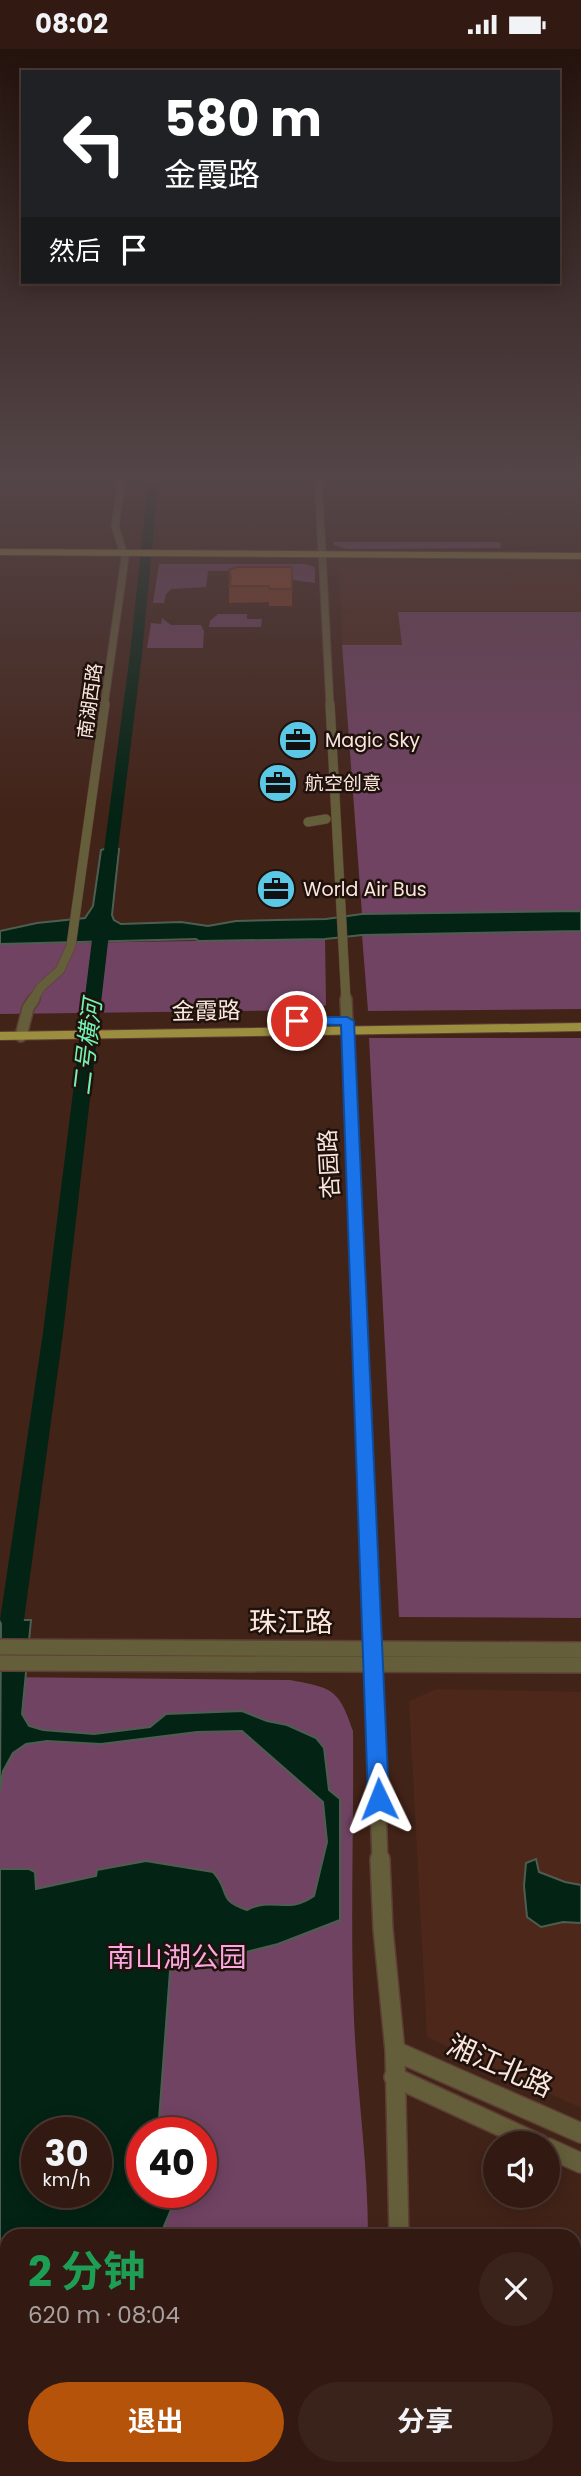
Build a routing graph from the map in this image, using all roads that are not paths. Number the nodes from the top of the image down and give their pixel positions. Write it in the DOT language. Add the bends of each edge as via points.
graph roads {
  1 [pos="120,587"];
  2 [pos="326,587"];
  3 [pos="326,819"];
  4 [pos="308,822"];
  5 [pos="87,848"];
  6 [pos="581,1019"];
  7 [pos="0,1025"];
  8 [pos="347,1025"];
  9 [pos="581,1027"];
  10 [pos="23,1030"];
  11 [pos="0,1036"];
  12 [pos="0,1647"];
  13 [pos="581,1650"];
  14 [pos="34,1655"];
  15 [pos="372,1657"];
  16 [pos="0,1663"];
  17 [pos="581,1665"];
  18 [pos="394,2051"];
  19 [pos="394,2077"];
  20 [pos="511,2131"];
  21 [pos="581,2133"];
  22 [pos="560,2153"];
  23 [pos="581,2163"];
  24 [pos="399,2229"];
  1 -- 5 [label="street, 南湖西路"];
  2 -- 8 [label="street, 杏园路"];
  3 -- 4 [label="street"];
  5 -- 10 [label="street" via="71,946 60,969 28,1008"];
  6 -- 8 [label="main road, 金霞路"];
  7 -- 10 [label="main road, 金霞路"];
  8 -- 9 [label="main road, 金霞路"];
  8 -- 10 [label="main road, 金霞路"];
  8 -- 15 [label="street, 杏园路"];
  10 -- 11 [label="main road, 金霞路"];
  12 -- 14 [label="street, 珠江路"];
  13 -- 15 [label="street, 珠江路"];
  14 -- 15 [label="street, 珠江路"];
  14 -- 16 [label="street, 珠江路"];
  15 -- 17 [label="street, 珠江路"];
  15 -- 18 [label="street, 杏园路" via="383,1929"];
  18 -- 19 [label="street"];
  18 -- 21 [label="street, 湘江北路"];
  19 -- 20 [label="street"];
  19 -- 24 [label="street"];
  22 -- 23 [label="street"];
}
